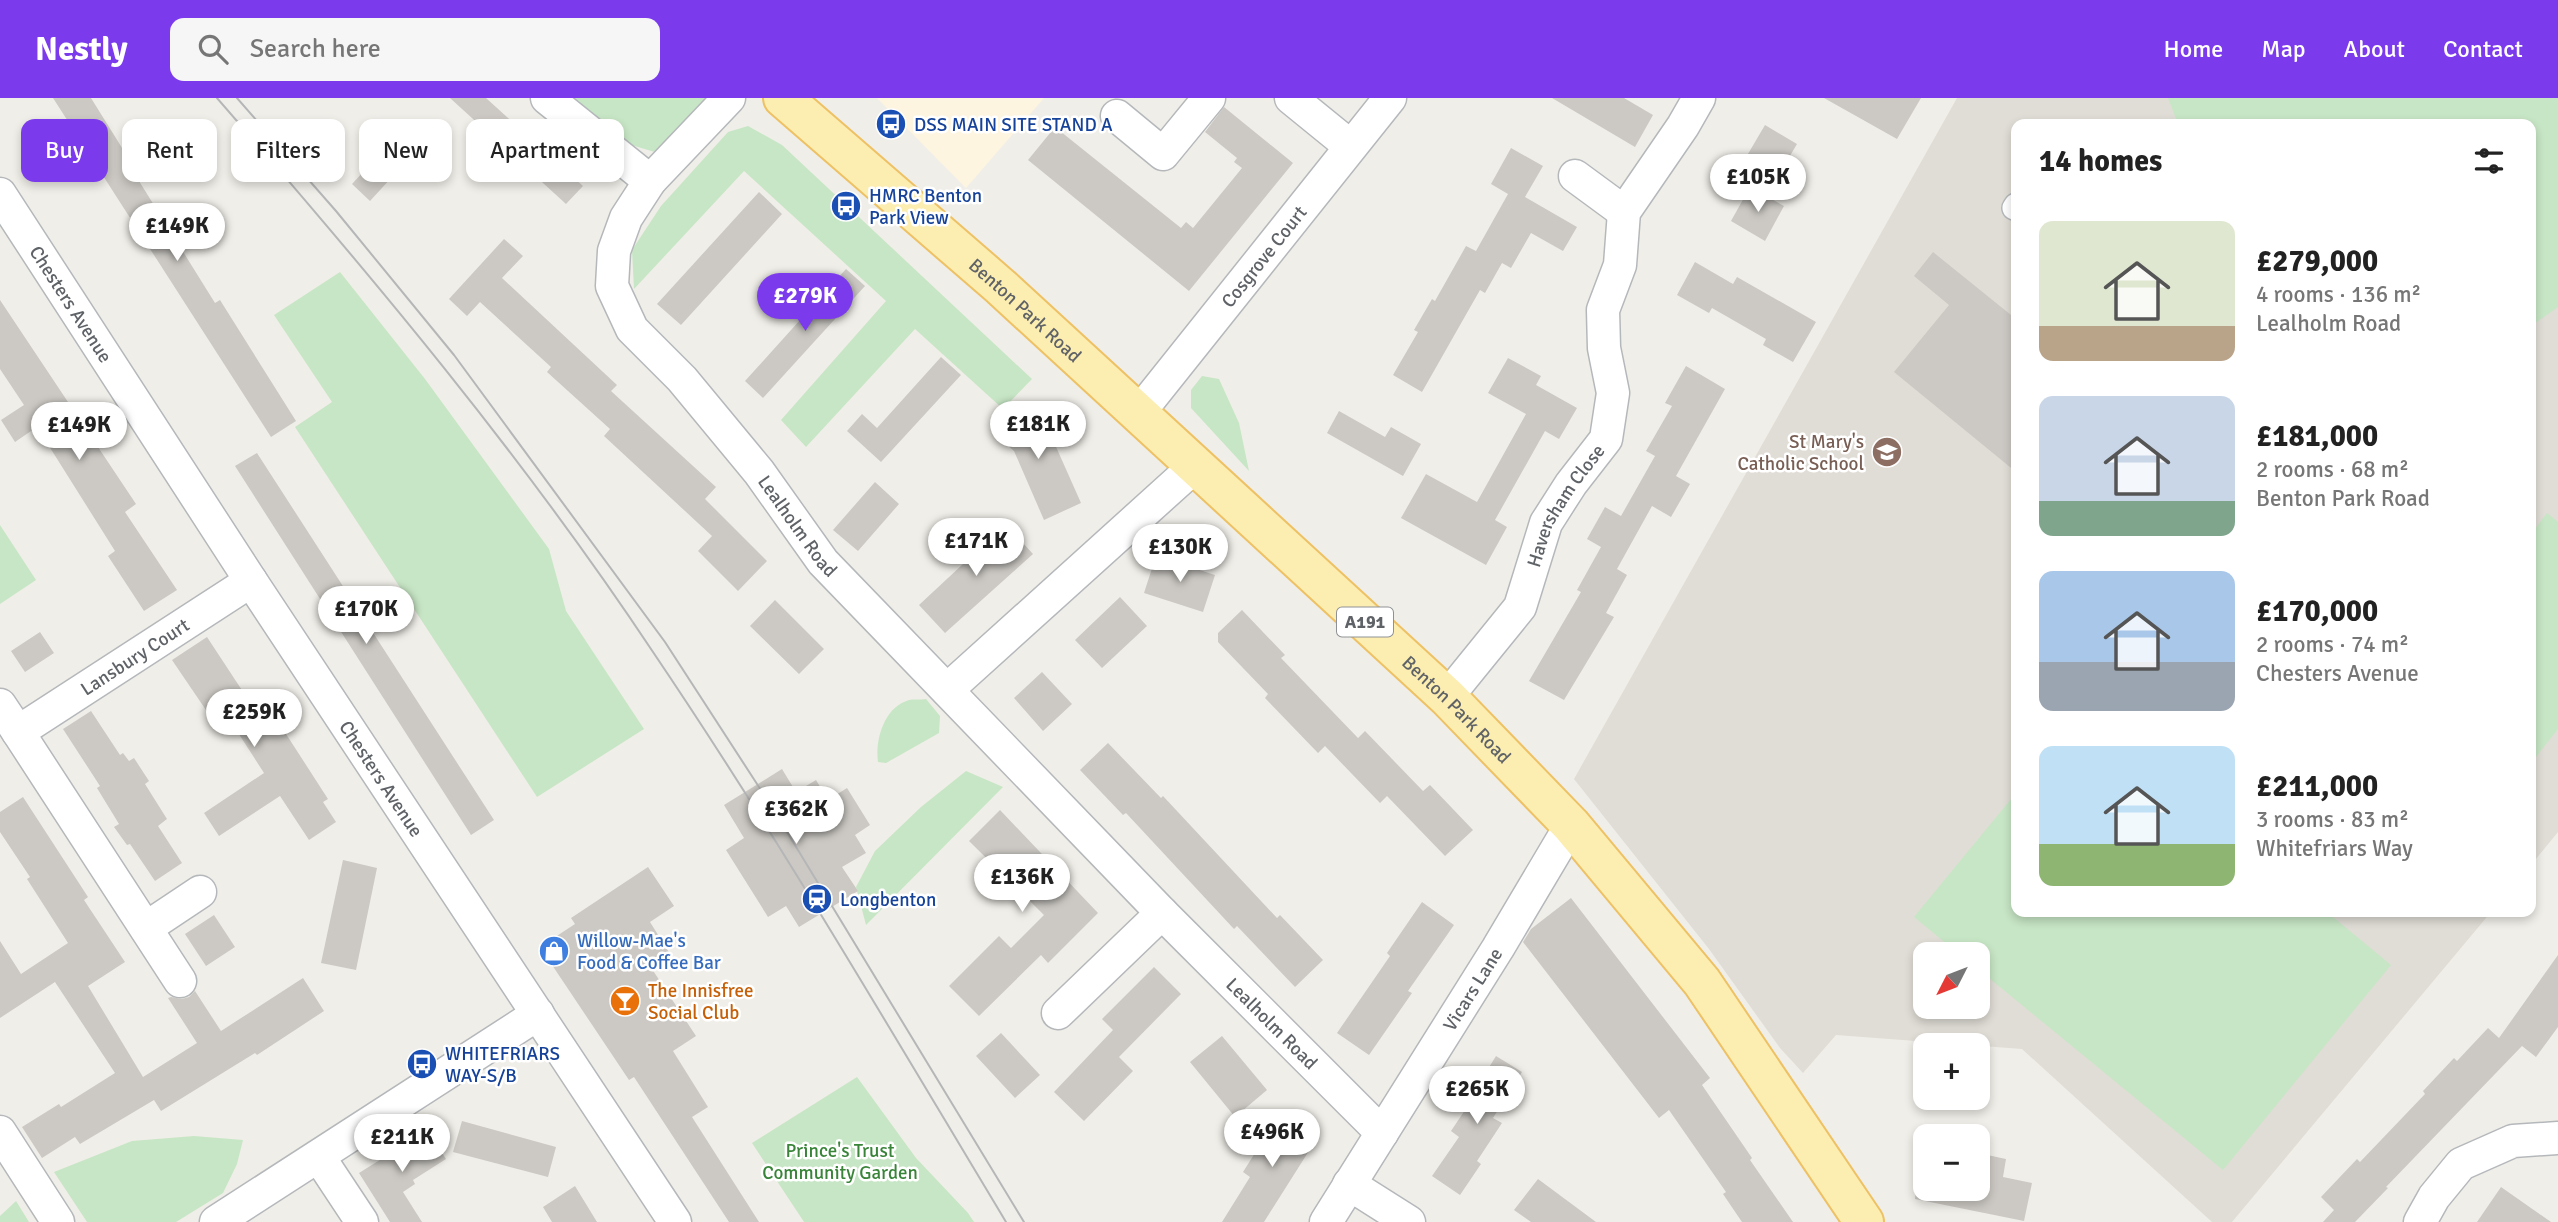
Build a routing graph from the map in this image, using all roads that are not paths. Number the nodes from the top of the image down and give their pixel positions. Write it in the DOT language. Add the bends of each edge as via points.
graph roads {
  1 [pos="547,98"];
  2 [pos="729,98"];
  3 [pos="783,98"];
  4 [pos="1209,98"];
  5 [pos="1291,98"];
  6 [pos="1390,98"];
  7 [pos="1699,98"];
  8 [pos="1117,116"];
  9 [pos="1350,146"];
  10 [pos="1575,176"];
  11 [pos="650,181"];
  12 [pos="0,194"];
  13 [pos="1624,212"];
  14 [pos="1137,415"];
  15 [pos="1194,467"];
  16 [pos="251,582"];
  17 [pos="947,690"];
  18 [pos="1447,697"];
  19 [pos="0,705"];
  20 [pos="18,732"];
  21 [pos="1571,825"];
  22 [pos="200,892"];
  23 [pos="1163,914"];
  24 [pos="146,928"];
  25 [pos="180,981"];
  26 [pos="1058,1013"];
  27 [pos="538,1014"];
  28 [pos="0,1132"];
  29 [pos="1382,1133"];
  30 [pos="2558,1139"];
  31 [pos="319,1157"];
  32 [pos="1349,1184"];
  33 [pos="58,1222"];
  34 [pos="216,1222"];
  35 [pos="362,1222"];
  36 [pos="675,1222"];
  37 [pos="1326,1222"];
  38 [pos="1409,1222"];
  39 [pos="1864,1222"];
  40 [pos="2420,1222"];
  1 -- 11 [label="street"];
  2 -- 11 [label="street, Lealholm Road"];
  3 -- 14 [label="main road, Benton Park Road / A191" via="1001,287"];
  4 -- 8 [label="street" via="1163,154"];
  5 -- 9 [label="street"];
  6 -- 9 [label="street, Cosgrove Court"];
  7 -- 13 [label="street"];
  9 -- 14 [label="street, Cosgrove Court"];
  10 -- 13 [label="street"];
  11 -- 17 [label="street, Lealholm Road" via="626,218 614,251 612,286 632,329 682,379 760,472 823,562"];
  12 -- 16 [label="street, Chesters Avenue"];
  13 -- 18 [label="street, Haversham Close" via="1620,265 1602,310 1613,393 1606,439 1546,523 1520,607"];
  14 -- 15 [label="main road, Benton Park Road / A191"];
  15 -- 17 [label="street"];
  15 -- 18 [label="main road, Benton Park Road / A191"];
  16 -- 20 [label="street, Lansbury Court"];
  16 -- 27 [label="street, Chesters Avenue"];
  17 -- 23 [label="street, Lealholm Road"];
  18 -- 21 [label="main road, Benton Park Road / A191"];
  19 -- 20 [label="street"];
  20 -- 24 [label="street"];
  21 -- 29 [label="street, Vicars Lane"];
  21 -- 39 [label="main road, Benton Park Road / A191" via="1702,982"];
  22 -- 24 [label="street"];
  23 -- 26 [label="street"];
  23 -- 29 [label="street, Lealholm Road"];
  24 -- 25 [label="street"];
  27 -- 31 [label="street"];
  27 -- 36 [label="street, Chesters Avenue"];
  28 -- 33 [label="street"];
  29 -- 32 [label="street, Vicars Lane"];
  30 -- 40 [label="street" via="2513,1141 2462,1164"];
  31 -- 34 [label="street"];
  31 -- 35 [label="street"];
  32 -- 37 [label="street, Vicars Lane"];
  32 -- 38 [label="street"];
}
